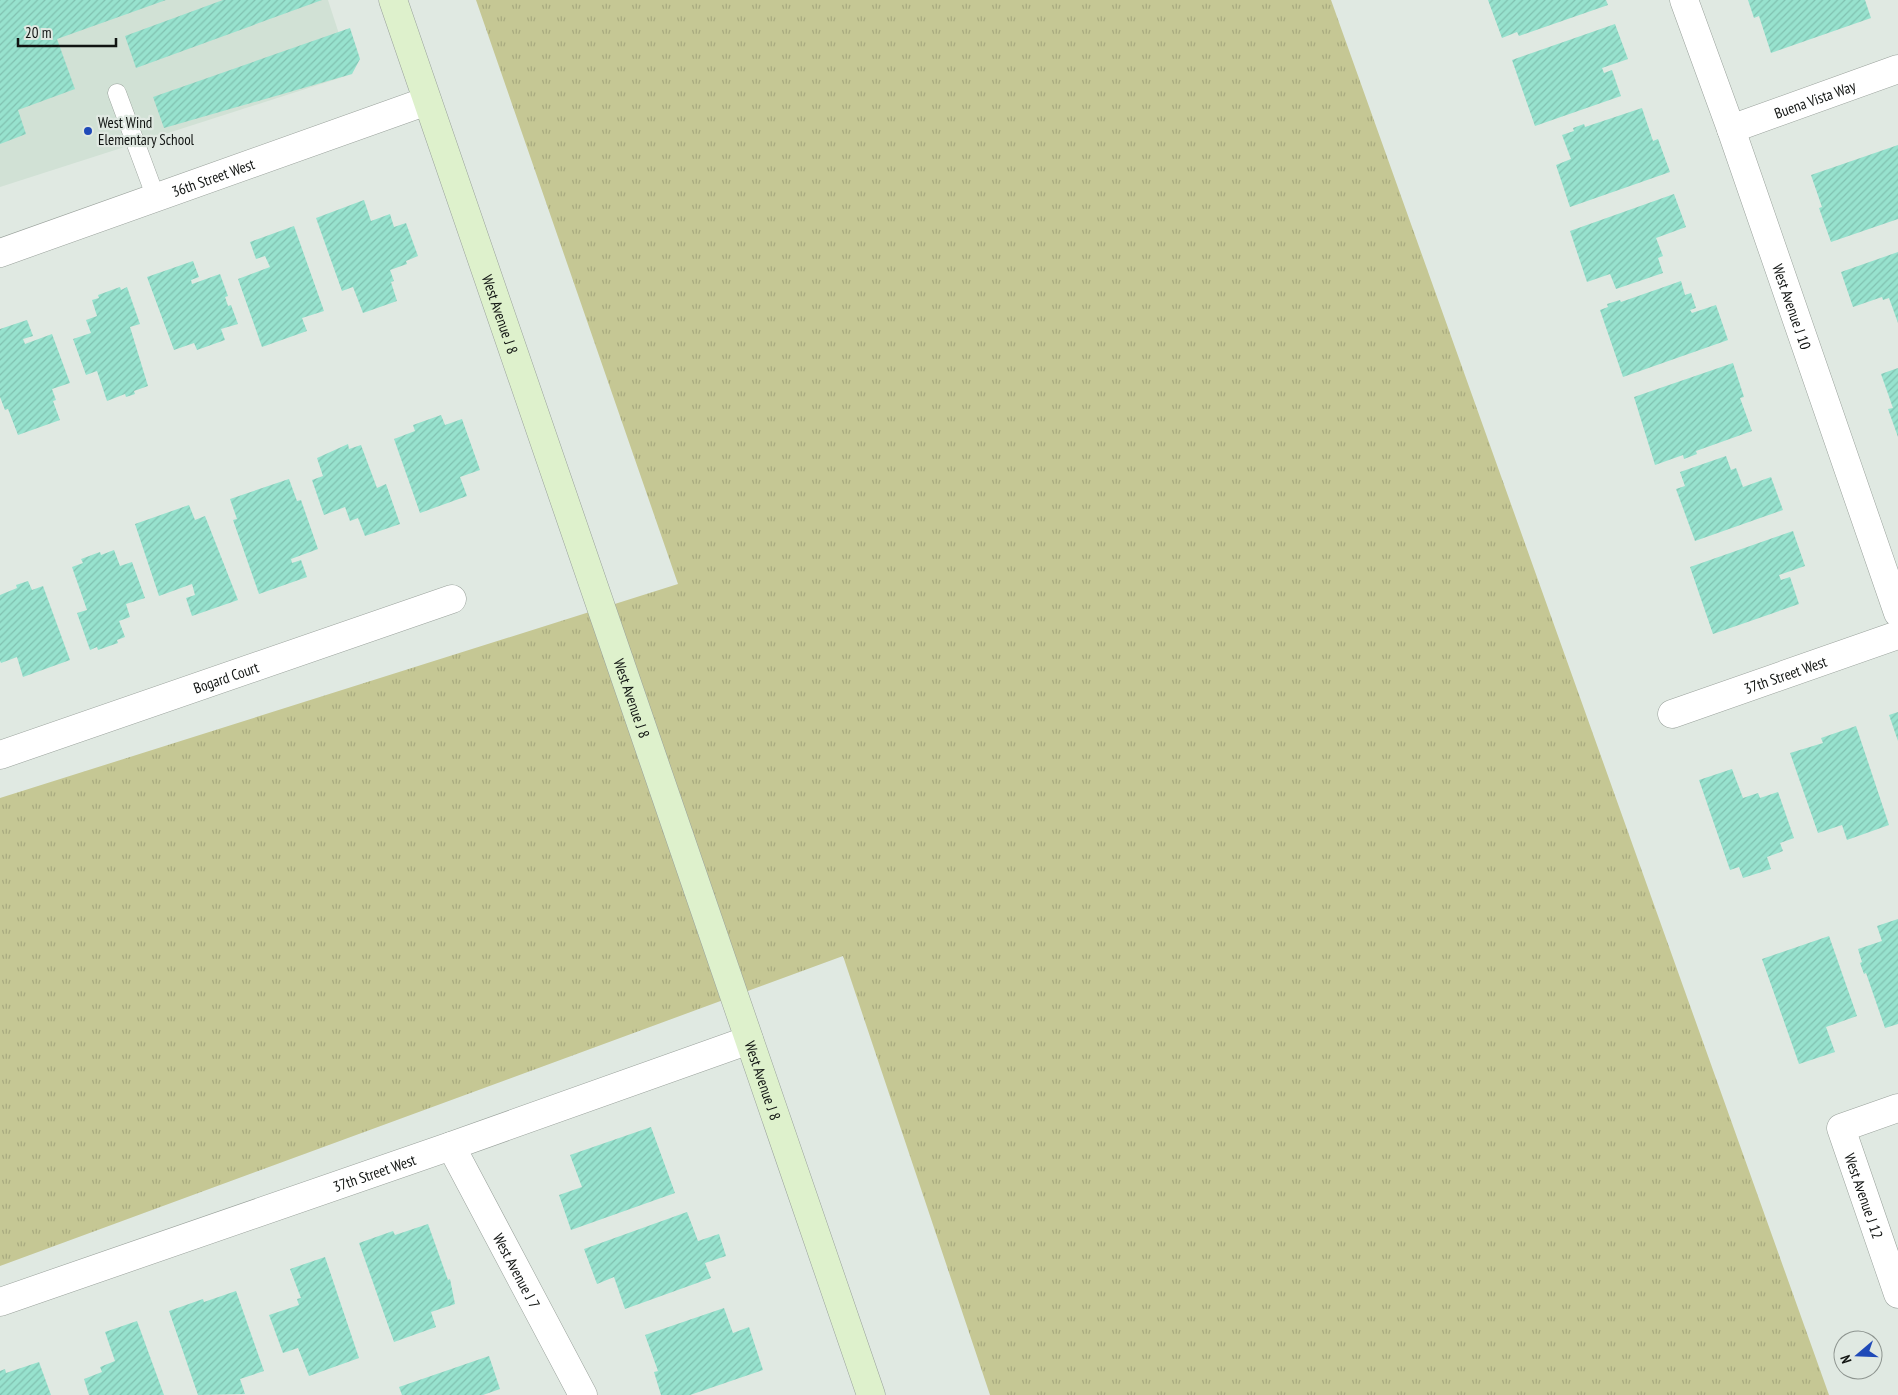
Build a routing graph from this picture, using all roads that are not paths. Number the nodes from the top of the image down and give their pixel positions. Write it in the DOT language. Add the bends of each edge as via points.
graph roads {
  1 [pos="393,0"];
  2 [pos="1684,0"];
  3 [pos="1898,69"];
  4 [pos="117,93"];
  5 [pos="427,102"];
  6 [pos="1731,129"];
  7 [pos="156,198"];
  8 [pos="0,253"];
  9 [pos="452,599"];
  10 [pos="1898,613"];
  11 [pos="1898,635"];
  12 [pos="1672,714"];
  13 [pos="0,755"];
  14 [pos="749,1040"];
  15 [pos="1898,1108"];
  16 [pos="451,1146"];
  17 [pos="1898,1294"];
  18 [pos="0,1302"];
  19 [pos="583,1395"];
  20 [pos="871,1395"];
  1 -- 5 [label="street, West Avenue J 8"];
  2 -- 6 [label="street, West Avenue J 10"];
  3 -- 6 [label="street, Buena Vista Way"];
  4 -- 7 [label="lane"];
  5 -- 7 [label="street, 36th Street West"];
  5 -- 14 [label="street, West Avenue J 8"];
  6 -- 10 [label="street, West Avenue J 10"];
  7 -- 8 [label="street, 36th Street West"];
  9 -- 13 [label="street, Bogard Court"];
  11 -- 12 [label="street, 37th Street West"];
  14 -- 16 [label="street, 37th Street West"];
  14 -- 20 [label="street, West Avenue J 8"];
  15 -- 17 [label="street, West Avenue J 12" via="1841,1128"];
  16 -- 18 [label="street, 37th Street West"];
  16 -- 19 [label="street, West Avenue J 7"];
}
